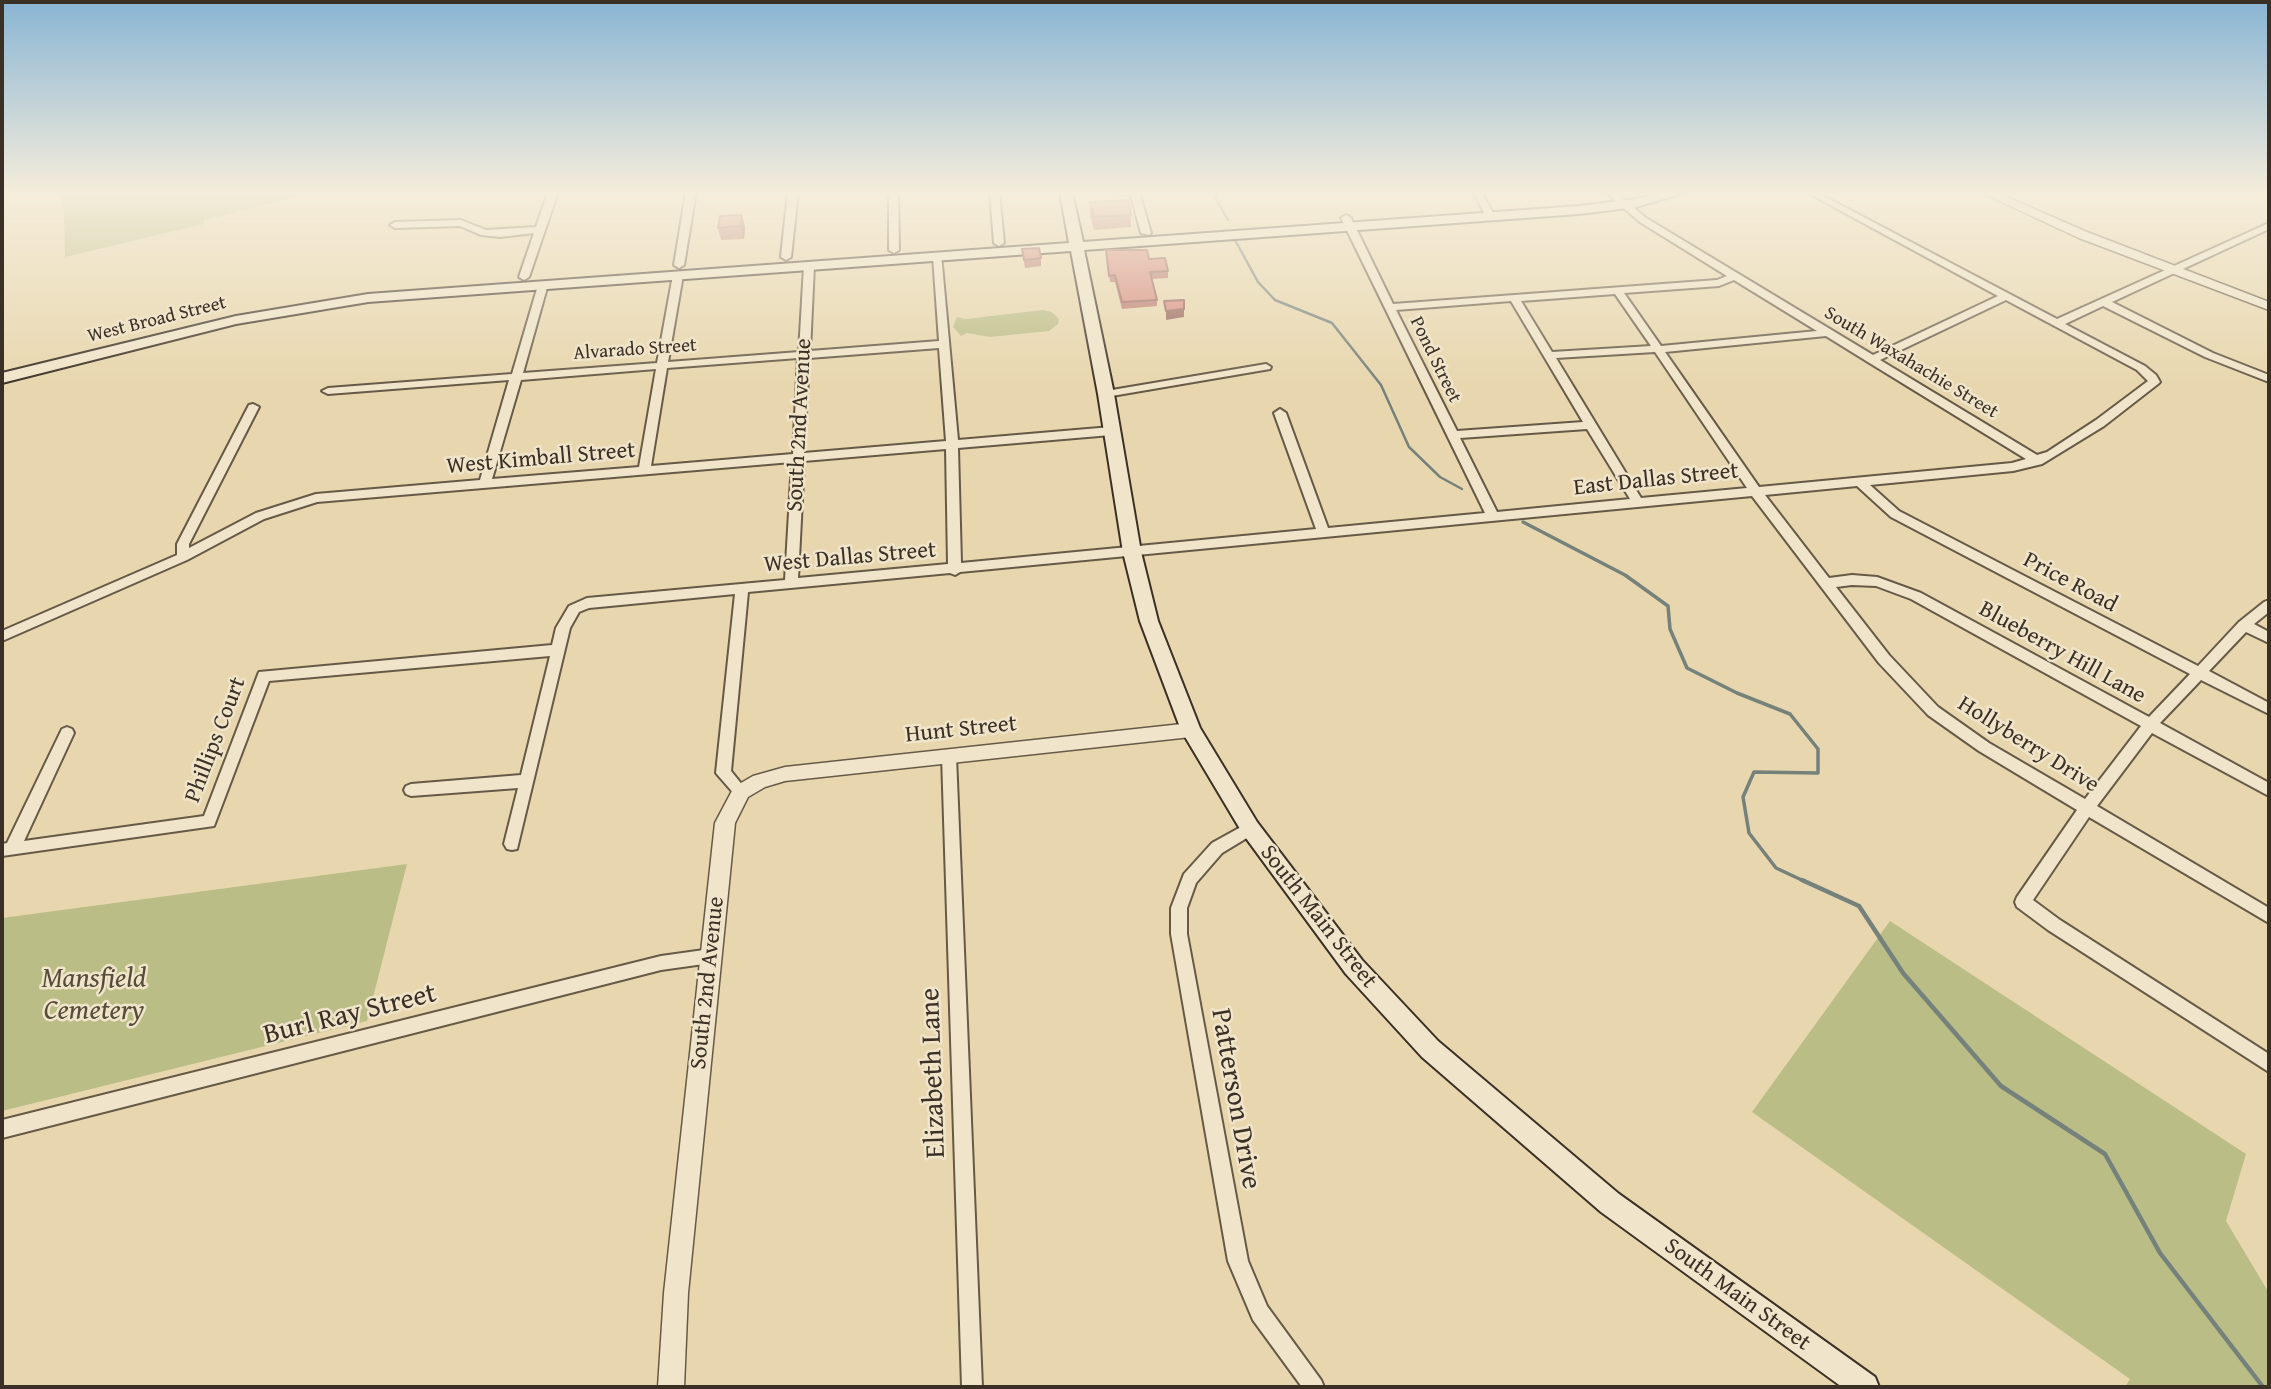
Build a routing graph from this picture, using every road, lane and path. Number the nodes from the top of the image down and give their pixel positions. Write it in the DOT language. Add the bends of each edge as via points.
graph roads {
  1 [pos="531,257"];
  2 [pos="681,257"];
  3 [pos="786,257"];
  4 [pos="893,257"];
  5 [pos="937,257"];
  6 [pos="1078,257"];
  7 [pos="1365,257"];
  8 [pos="1704,257"];
  9 [pos="1930,257"];
  10 [pos="2141,257"];
  11 [pos="2204,257"];
  12 [pos="809,266"];
  13 [pos="679,270"];
  14 [pos="2176,270"];
  15 [pos="1735,276"];
  16 [pos="523,282"];
  17 [pos="543,285"];
  18 [pos="1618,291"];
  19 [pos="2005,297"];
  20 [pos="1514,298"];
  21 [pos="2105,303"];
  22 [pos="2269,306"];
  23 [pos="1390,307"];
  24 [pos="270,308"];
  25 [pos="2056,324"];
  26 [pos="1829,333"];
  27 [pos="944,344"];
  28 [pos="1659,349"];
  29 [pos="804,354"];
  30 [pos="1550,355"];
  31 [pos="65,357"];
  32 [pos="1872,360"];
  33 [pos="663,365"];
  34 [pos="2,367"];
  35 [pos="1266,367"];
  36 [pos="516,376"];
  37 [pos="2,378"];
  38 [pos="2269,379"];
  39 [pos="328,391"];
  40 [pos="1106,394"];
  41 [pos="253,407"];
  42 [pos="1280,413"];
  43 [pos="1592,425"];
  44 [pos="1111,431"];
  45 [pos="1453,435"];
  46 [pos="952,444"];
  47 [pos="797,457"];
  48 [pos="2038,461"];
  49 [pos="644,471"];
  50 [pos="1860,482"];
  51 [pos="485,484"];
  52 [pos="1756,492"];
  53 [pos="1639,503"];
  54 [pos="1493,517"];
  55 [pos="1324,534"];
  56 [pos="1132,552"];
  57 [pos="183,557"];
  58 [pos="955,570"];
  59 [pos="1827,583"];
  60 [pos="791,585"];
  61 [pos="742,589"];
  62 [pos="2269,605"];
  63 [pos="2244,625"];
  64 [pos="2,636"];
  65 [pos="2269,638"];
  66 [pos="558,650"];
  67 [pos="2198,672"];
  68 [pos="2269,709"];
  69 [pos="2150,725"];
  70 [pos="1191,730"];
  71 [pos="66,733"];
  72 [pos="949,756"];
  73 [pos="526,781"];
  74 [pos="411,790"];
  75 [pos="2269,790"];
  76 [pos="741,792"];
  77 [pos="2086,809"];
  78 [pos="1250,828"];
  79 [pos="512,844"];
  80 [pos="7,849"];
  81 [pos="2269,916"];
  82 [pos="711,956"];
  83 [pos="2269,1064"];
  84 [pos="2,1129"];
  85 [pos="671,1387"];
  86 [pos="972,1387"];
  87 [pos="1314,1387"];
  88 [pos="1865,1387"];
  1 -- 16 [label="street"];
  2 -- 13 [label="street"];
  3 -- 13 [label="main road, West Broad Street"];
  4 -- 12 [label="main road, West Broad Street"];
  5 -- 27 [label="street"];
  6 -- 40 [label="main road, South Main Street"];
  7 -- 23 [label="street, Pond Street"];
  8 -- 15 [label="street, South Waxahachie Street"];
  9 -- 19 [label="street"];
  10 -- 14 [label="street"];
  11 -- 14 [label="street"];
  12 -- 13 [label="main road, West Broad Street"];
  12 -- 29 [label="street, South 2nd Avenue"];
  13 -- 16 [label="main road, West Broad Street"];
  13 -- 17 [label="main road, West Broad Street"];
  13 -- 33 [label="street"];
  14 -- 21 [label="street"];
  14 -- 22 [label="street"];
  15 -- 18 [label="street" via="1719,283"];
  15 -- 26 [label="street, South Waxahachie Street"];
  16 -- 17 [label="main road, West Broad Street"];
  16 -- 24 [label="main road, West Broad Street" via="354,290"];
  17 -- 36 [label="street"];
  18 -- 20 [label="street"];
  18 -- 28 [label="street, Hollyberry Drive"];
  19 -- 25 [label="street"];
  19 -- 32 [label="street"];
  20 -- 23 [label="street"];
  20 -- 30 [label="street"];
  21 -- 25 [label="street"];
  21 -- 38 [label="street"];
  23 -- 45 [label="street, Pond Street"];
  24 -- 31 [label="main road, West Broad Street"];
  25 -- 48 [label="street, East Dallas Street" via="2141,368 2154,382"];
  26 -- 28 [label="street"];
  26 -- 32 [label="street, South Waxahachie Street"];
  27 -- 29 [label="street, Alvarado Street"];
  27 -- 46 [label="street"];
  28 -- 30 [label="street"];
  28 -- 52 [label="street, Hollyberry Drive"];
  29 -- 33 [label="street, Alvarado Street"];
  29 -- 47 [label="street, South 2nd Avenue"];
  30 -- 43 [label="street"];
  31 -- 34 [label="main road, West Broad Street"];
  31 -- 37 [label="main road, West Broad Street"];
  32 -- 48 [label="street, South Waxahachie Street"];
  33 -- 36 [label="street, Alvarado Street"];
  33 -- 49 [label="street"];
  35 -- 40 [label="street"];
  36 -- 39 [label="street, Alvarado Street"];
  36 -- 51 [label="street"];
  40 -- 44 [label="main road, South Main Street"];
  41 -- 57 [label="street" via="183,544"];
  42 -- 55 [label="street"];
  43 -- 45 [label="street"];
  43 -- 53 [label="street"];
  44 -- 46 [label="street, West Kimball Street"];
  44 -- 56 [label="main road, South Main Street"];
  45 -- 54 [label="street, Pond Street"];
  46 -- 47 [label="street, West Kimball Street"];
  46 -- 58 [label="street"];
  47 -- 49 [label="street, West Kimball Street"];
  47 -- 60 [label="street, South 2nd Avenue"];
  48 -- 50 [label="street, East Dallas Street"];
  49 -- 51 [label="street, West Kimball Street"];
  50 -- 52 [label="street, East Dallas Street"];
  50 -- 67 [label="street, Price Road" via="1895,513"];
  51 -- 57 [label="street, West Kimball Street" via="316,498 260,516"];
  52 -- 53 [label="street, East Dallas Street"];
  52 -- 59 [label="street, Hollyberry Drive"];
  53 -- 54 [label="street, East Dallas Street"];
  54 -- 55 [label="street, East Dallas Street"];
  55 -- 56 [label="street, East Dallas Street"];
  56 -- 58 [label="street, West Dallas Street"];
  56 -- 70 [label="main road, South Main Street" via="1151,628"];
  57 -- 64 [label="street, West Kimball Street"];
  58 -- 60 [label="street, West Dallas Street"];
  59 -- 69 [label="street, Blueberry Hill Lane" via="1877,582 1916,596"];
  59 -- 77 [label="street, Hollyberry Drive" via="1884,659 1933,711"];
  60 -- 61 [label="street, West Dallas Street"];
  61 -- 66 [label="street, West Dallas Street" via="596,602 574,609"];
  61 -- 76 [label="street" via="723,773"];
  62 -- 63 [label="street"];
  63 -- 65 [label="street"];
  63 -- 67 [label="street"];
  66 -- 73 [label="street"];
  66 -- 80 [label="street, Phillips Court" via="264,676 209,822"];
  67 -- 68 [label="street, Price Road"];
  67 -- 69 [label="street"];
  69 -- 75 [label="street, Blueberry Hill Lane"];
  69 -- 77 [label="street"];
  70 -- 72 [label="street, Hunt Street"];
  70 -- 78 [label="main road, South Main Street"];
  71 -- 80 [label="street"];
  72 -- 76 [label="street, Hunt Street" via="785,774 760,780"];
  72 -- 86 [label="street, Elizabeth Lane"];
  73 -- 74 [label="street"];
  73 -- 79 [label="street"];
  76 -- 82 [label="street, South 2nd Avenue" via="725,823"];
  77 -- 81 [label="street, Hollyberry Drive"];
  77 -- 83 [label="street" via="2023,902"];
  78 -- 87 [label="street, Patterson Drive" via="1217,848 1190,879 1179,908 1180,934 1238,1261 1260,1313"];
  78 -- 88 [label="main road, South Main Street" via="1354,967 1430,1049 1610,1203"];
  82 -- 84 [label="street, Burl Ray Street" via="661,963"];
  82 -- 85 [label="street, South 2nd Avenue" via="676,1293"];
}
